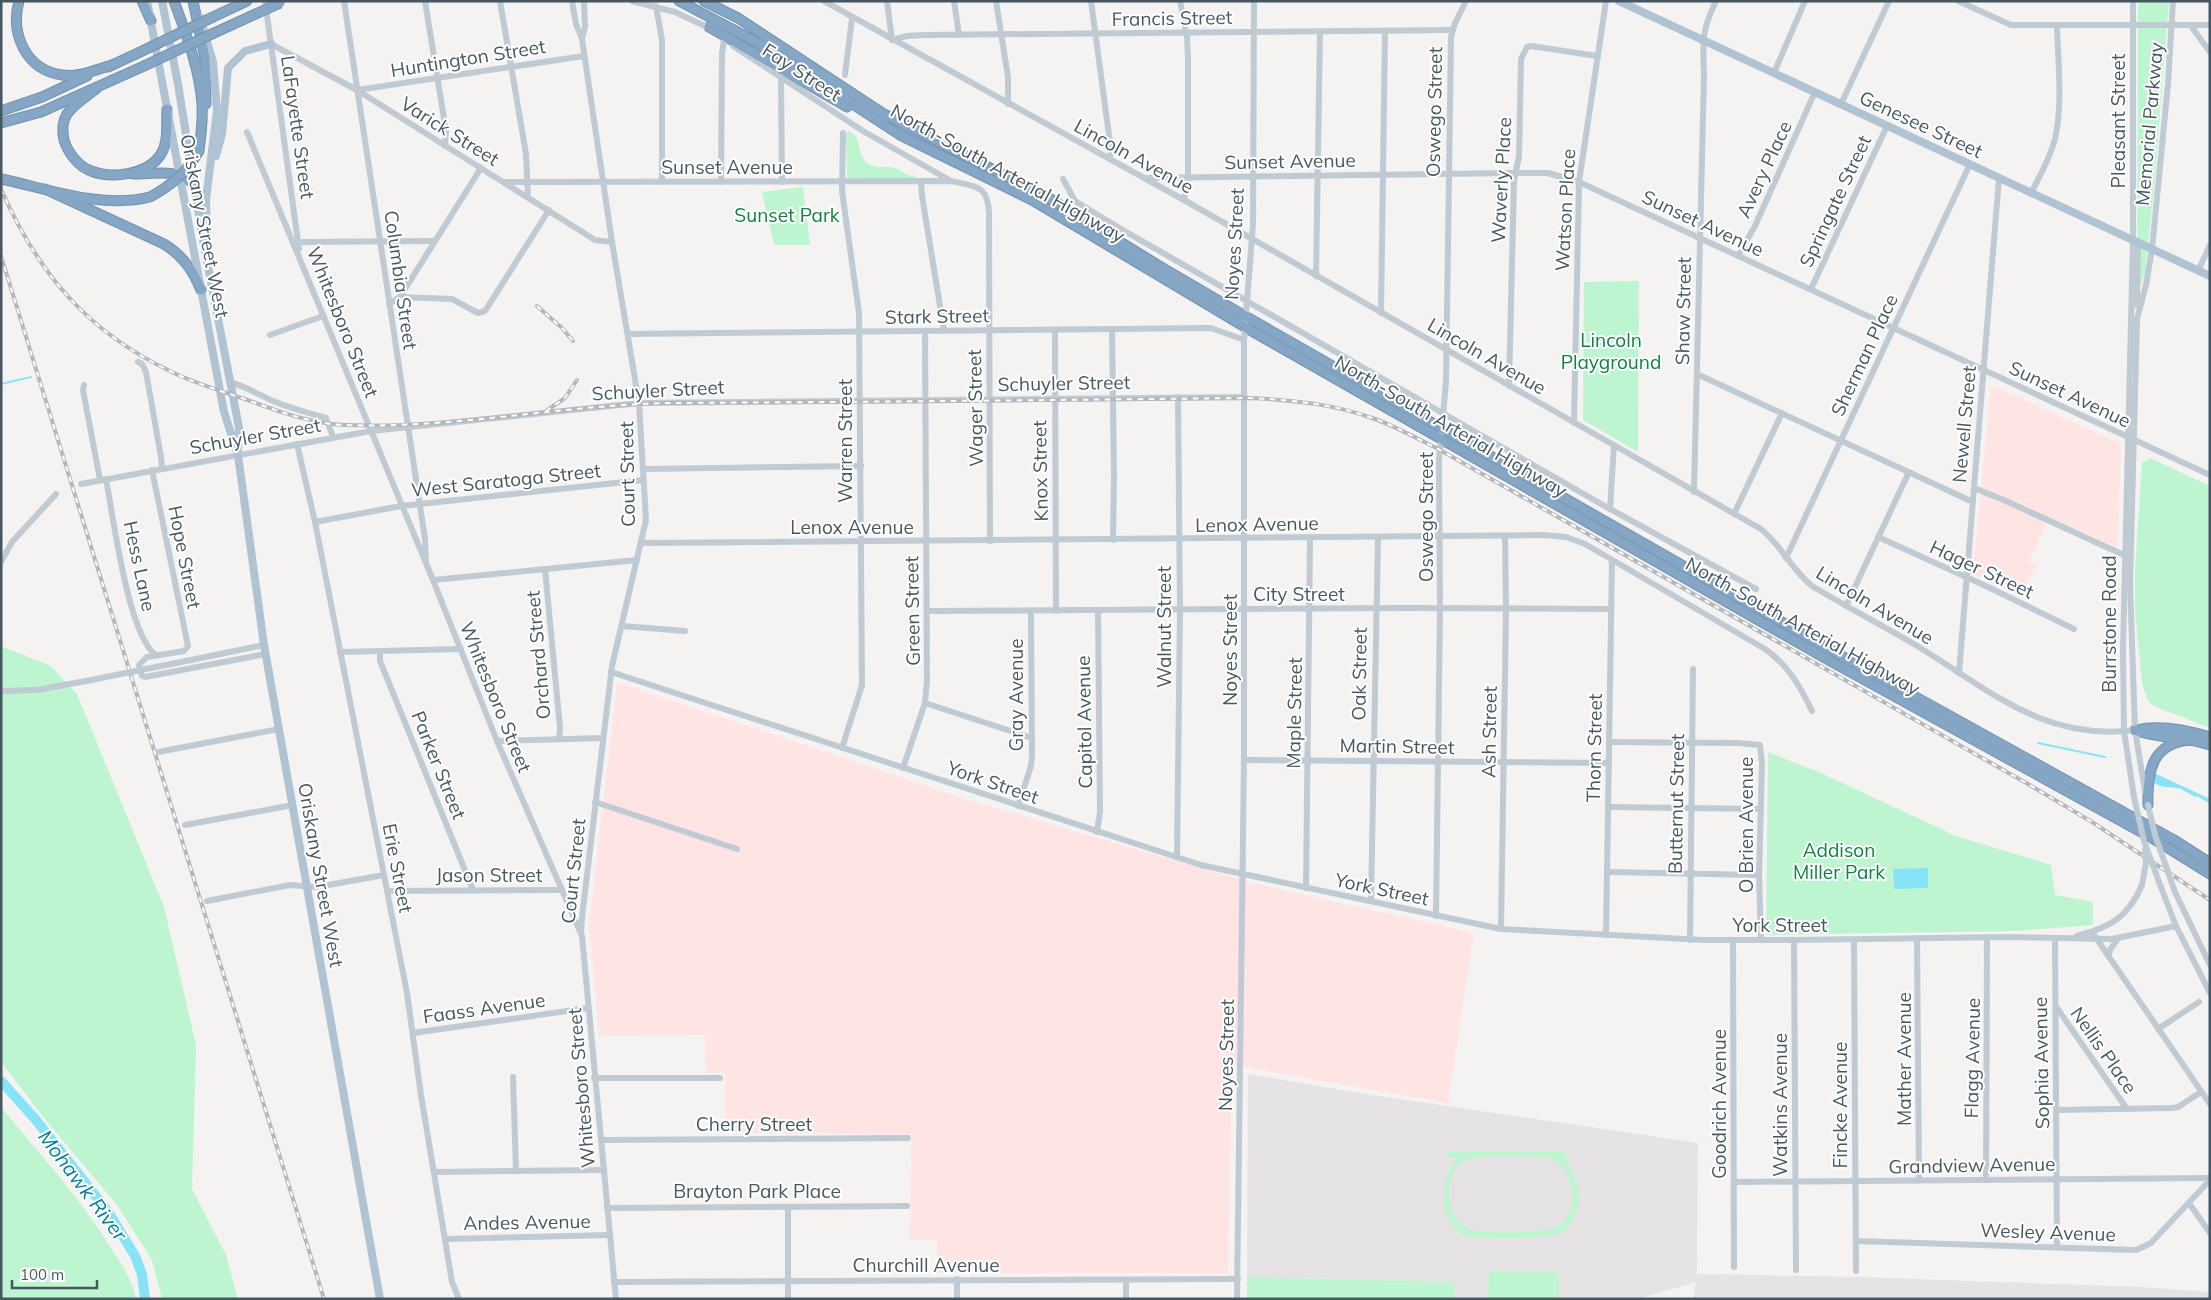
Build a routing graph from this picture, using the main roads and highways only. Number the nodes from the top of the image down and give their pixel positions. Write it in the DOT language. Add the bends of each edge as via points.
graph roads {
  1 [pos="19,1"];
  2 [pos="142,1"];
  3 [pos="148,1"];
  4 [pos="162,1"];
  5 [pos="174,1"];
  6 [pos="194,1"];
  7 [pos="246,1"];
  8 [pos="678,1"];
  9 [pos="704,1"];
  10 [pos="718,1"];
  11 [pos="282,2"];
  12 [pos="1622,2"];
  13 [pos="738,18"];
  14 [pos="151,21"];
  15 [pos="709,27"];
  16 [pos="272,44"];
  17 [pos="112,65"];
  18 [pos="96,89"];
  19 [pos="167,109"];
  20 [pos="3,110"];
  21 [pos="5,123"];
  22 [pos="900,135"];
  23 [pos="198,151"];
  24 [pos="210,166"];
  25 [pos="130,174"];
  26 [pos="179,174"];
  27 [pos="1,179"];
  28 [pos="193,184"];
  29 [pos="45,189"];
  30 [pos="208,264"];
  31 [pos="2210,276"];
  32 [pos="201,290"];
  33 [pos="238,455"];
  34 [pos="2210,737"];
  35 [pos="2192,740"];
  36 [pos="2210,745"];
  37 [pos="2148,804"];
  38 [pos="2174,840"];
  39 [pos="2163,845"];
  40 [pos="2210,857"];
  41 [pos="2210,863"];
  42 [pos="2210,874"];
  43 [pos="2210,881"];
  44 [pos="380,1299"];
  1 -- 17 [label="highway" via="17,35 25,52 37,65 55,74 71,76"];
  2 -- 14 [label="highway"];
  3 -- 14 [label="main road, Oriskany Street West"];
  4 -- 28 [label="main road, Oriskany Street West"];
  5 -- 23 [label="highway" via="200,94 202,128"];
  6 -- 23 [label="highway" via="205,58 207,94 205,134"];
  6 -- 24 [label="main road" via="210,48 216,85 217,111"];
  7 -- 17 [label="highway, bridge"];
  8 -- 22 [label="highway, North-South Arterial Highway" via="743,34"];
  9 -- 13 [label="highway, North-South Arterial Highway"];
  10 -- 13 [label="highway"];
  11 -- 18 [label="highway, bridge"];
  12 -- 31 [label="main road, Genesee Street"];
  13 -- 38 [label="highway, North-South Arterial Highway" via="884,114 1049,198 1161,267 1820,644"];
  14 -- 19 [label="main road, Oriskany Street West"];
  15 -- 22 [label="highway"];
  16 -- 24 [label="main road" via="245,51 228,68 222,134"];
  17 -- 20 [label="highway" via="42,97"];
  18 -- 21 [label="highway"];
  18 -- 25 [label="highway" via="67,114 62,126 67,148 76,161 90,171"];
  19 -- 25 [label="highway" via="166,138 161,155"];
  19 -- 26 [label="main road, Oriskany Street West"];
  22 -- 39 [label="highway, North-South Arterial Highway" via="1032,200 1245,327 1834,663"];
  23 -- 29 [label="highway, bridge" via="178,180 150,197 97,200"];
  24 -- 30 [label="main road" via="206,199"];
  25 -- 26 [label="highway"];
  26 -- 28 [label="highway" via="187,176"];
  26 -- 32 [label="main road, Oriskany Street West"];
  27 -- 29 [label="highway"];
  28 -- 30 [label="main road, Oriskany Street West"];
  29 -- 32 [label="highway" via="170,248 184,260"];
  30 -- 33 [label="main road, Oriskany Street West" via="239,428"];
  32 -- 33 [label="main road, Oriskany Street West" via="224,412"];
  33 -- 44 [label="main road, Oriskany Street West" via="264,645"];
  34 -- 35 [label="highway" via="2148,727 2135,730 2148,735"];
  35 -- 36 [label="highway"];
  35 -- 37 [label="highway" via="2165,748 2156,758 2149,775"];
  38 -- 40 [label="highway"];
  38 -- 41 [label="highway, North-South Arterial Highway"];
  39 -- 42 [label="highway, North-South Arterial Highway"];
  39 -- 43 [label="highway"];
}
